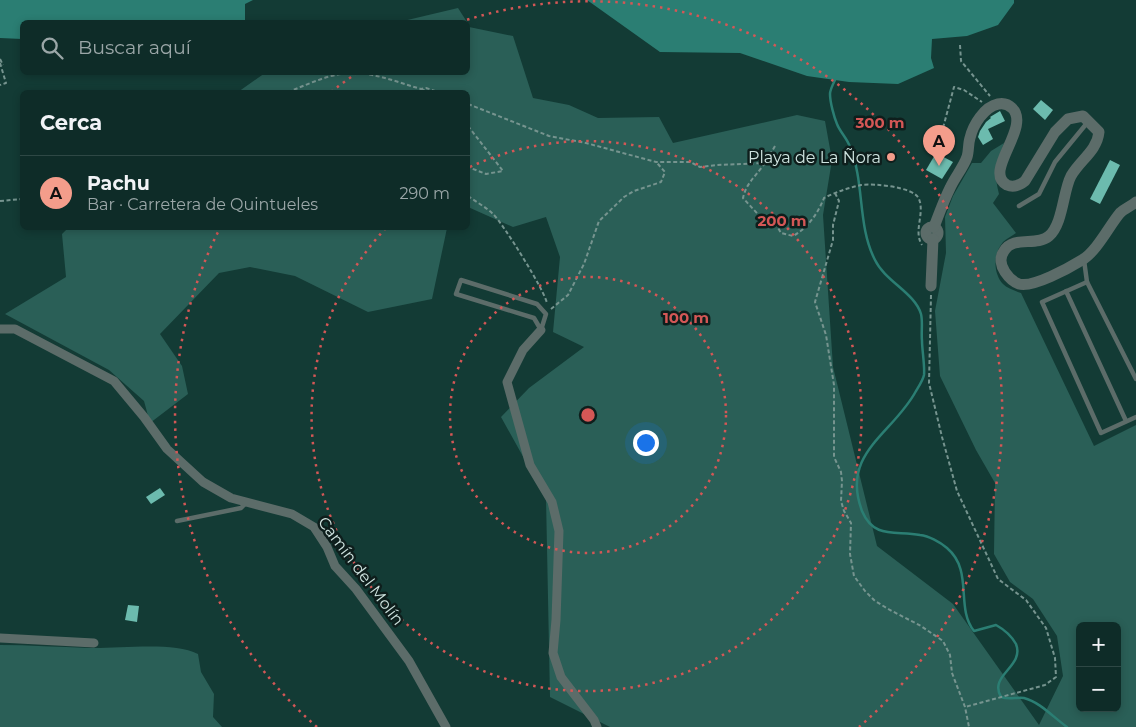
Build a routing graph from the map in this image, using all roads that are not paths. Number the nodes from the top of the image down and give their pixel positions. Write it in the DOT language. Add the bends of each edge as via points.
graph roads {
  1 [pos="1088,122"];
  2 [pos="1136,202"];
  3 [pos="1019,206"];
  4 [pos="1084,259"];
  5 [pos="1087,282"];
  6 [pos="931,286"];
  7 [pos="1066,291"];
  8 [pos="0,329"];
  9 [pos="540,330"];
  10 [pos="1136,379"];
  11 [pos="1136,417"];
  12 [pos="1126,421"];
  13 [pos="247,502"];
  14 [pos="177,521"];
  15 [pos="0,638"];
  16 [pos="94,643"];
  17 [pos="446,727"];
  18 [pos="596,727"];
  1 -- 3 [label="lane" via="1055,162 1039,194"];
  1 -- 4 [label="street" via="1099,132 1098,142 1071,177 1054,229 1039,241 1013,243 1004,250 1000,260 1011,280 1027,285"];
  1 -- 6 [label="street" via="1082,116 1068,119 1055,132 1019,186 1010,186 1000,176 1001,165 1018,122 1017,114 1004,103 992,107 977,122 970,137 967,157 950,187 934,227 938,233 933,239"];
  2 -- 4 [label="street" via="1121,212"];
  4 -- 5 [label="lane"];
  5 -- 7 [label="lane"];
  5 -- 10 [label="lane"];
  7 -- 12 [label="lane"];
  7 -- 12 [label="lane" via="1042,302 1101,433"];
  8 -- 13 [label="street, Camín del Molín" via="14,328 114,381 167,449 203,482 231,498"];
  9 -- 9 [label="lane" via="546,314 537,304 460,280 456,294 534,318"];
  9 -- 18 [label="street" via="523,350 507,382 530,465 552,502 559,531 553,652 561,676"];
  11 -- 12 [label="lane"];
  13 -- 14 [label="lane" via="242,508"];
  13 -- 17 [label="street, Camín del Molín" via="292,514 314,527 335,566 409,661"];
  15 -- 16 [label="street"];
}
